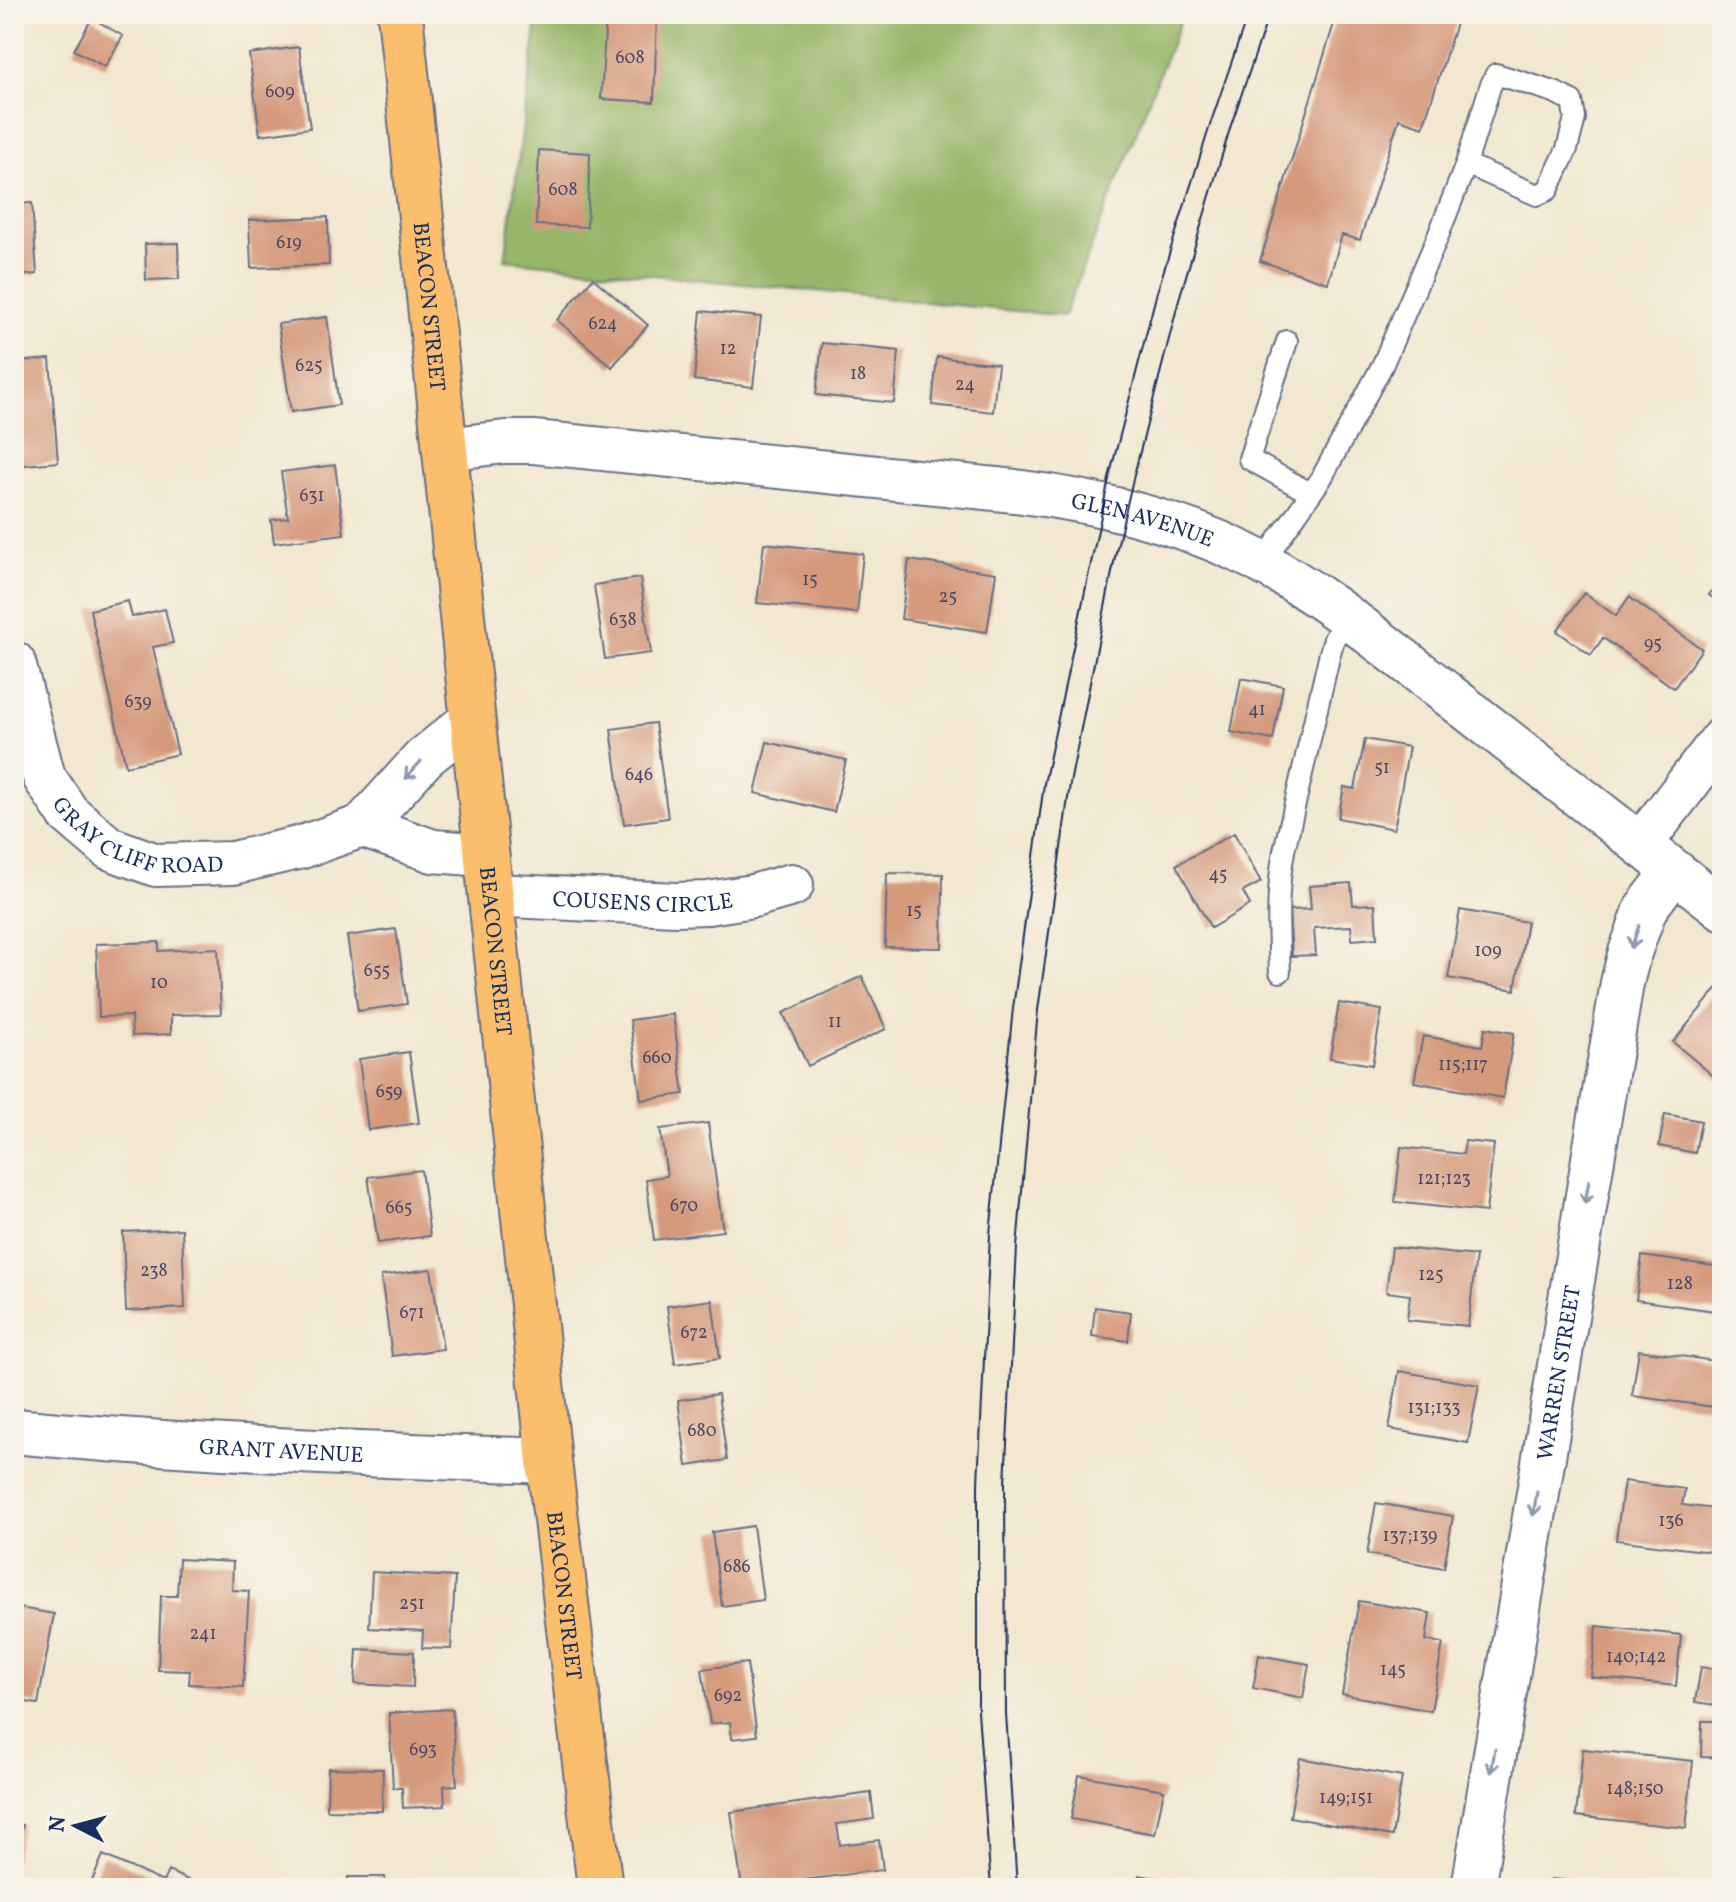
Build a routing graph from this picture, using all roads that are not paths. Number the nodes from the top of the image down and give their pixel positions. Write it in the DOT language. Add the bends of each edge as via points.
graph roads {
  1 [pos="400,14"];
  2 [pos="1466,164"];
  3 [pos="1287,341"];
  4 [pos="445,449"];
  5 [pos="1310,493"];
  6 [pos="1262,563"];
  7 [pos="1347,618"];
  8 [pos="14,663"];
  9 [pos="472,719"];
  10 [pos="1722,739"];
  11 [pos="362,826"];
  12 [pos="1641,844"];
  13 [pos="1674,871"];
  14 [pos="488,875"];
  15 [pos="792,885"];
  16 [pos="1722,908"];
  17 [pos="1280,972"];
  18 [pos="14,1431"];
  19 [pos="549,1461"];
  20 [pos="600,1888"];
  21 [pos="1473,1888"];
  1 -- 4 [label="main road, BEACON STREET"];
  2 -- 2 [label="lane" via="1496,74 1572,101 1575,118 1567,149 1548,190 1537,195"];
  2 -- 5 [label="lane" via="1382,366"];
  3 -- 5 [label="lane" via="1249,459"];
  4 -- 6 [label="street, GLEN AVENUE" via="534,442 1040,494 1134,512 1209,537"];
  4 -- 9 [label="main road, BEACON STREET"];
  5 -- 6 [label="lane"];
  6 -- 7 [label="street, GLEN AVENUE"];
  7 -- 12 [label="street, GLEN AVENUE"];
  7 -- 17 [label="lane" via="1330,653 1284,851 1277,916"];
  8 -- 11 [label="street, GRAY CLIFF ROAD" via="44,777 68,813 109,848 156,865 233,863"];
  9 -- 11 [label="street, GRAY CLIFF ROAD, one-way" via="424,758"];
  9 -- 14 [label="main road, BEACON STREET"];
  10 -- 12 [label="street"];
  11 -- 14 [label="street"];
  12 -- 13 [label="street, GLEN AVENUE"];
  13 -- 16 [label="street, GLEN AVENUE"];
  13 -- 21 [label="street, WARREN STREET, one-way" via="1646,908 1622,983"];
  14 -- 15 [label="street, COUSENS CIRCLE" via="676,904 753,896"];
  14 -- 19 [label="main road, BEACON STREET"];
  18 -- 19 [label="street, GRANT AVENUE" via="335,1454"];
  19 -- 20 [label="main road, BEACON STREET"];
}
